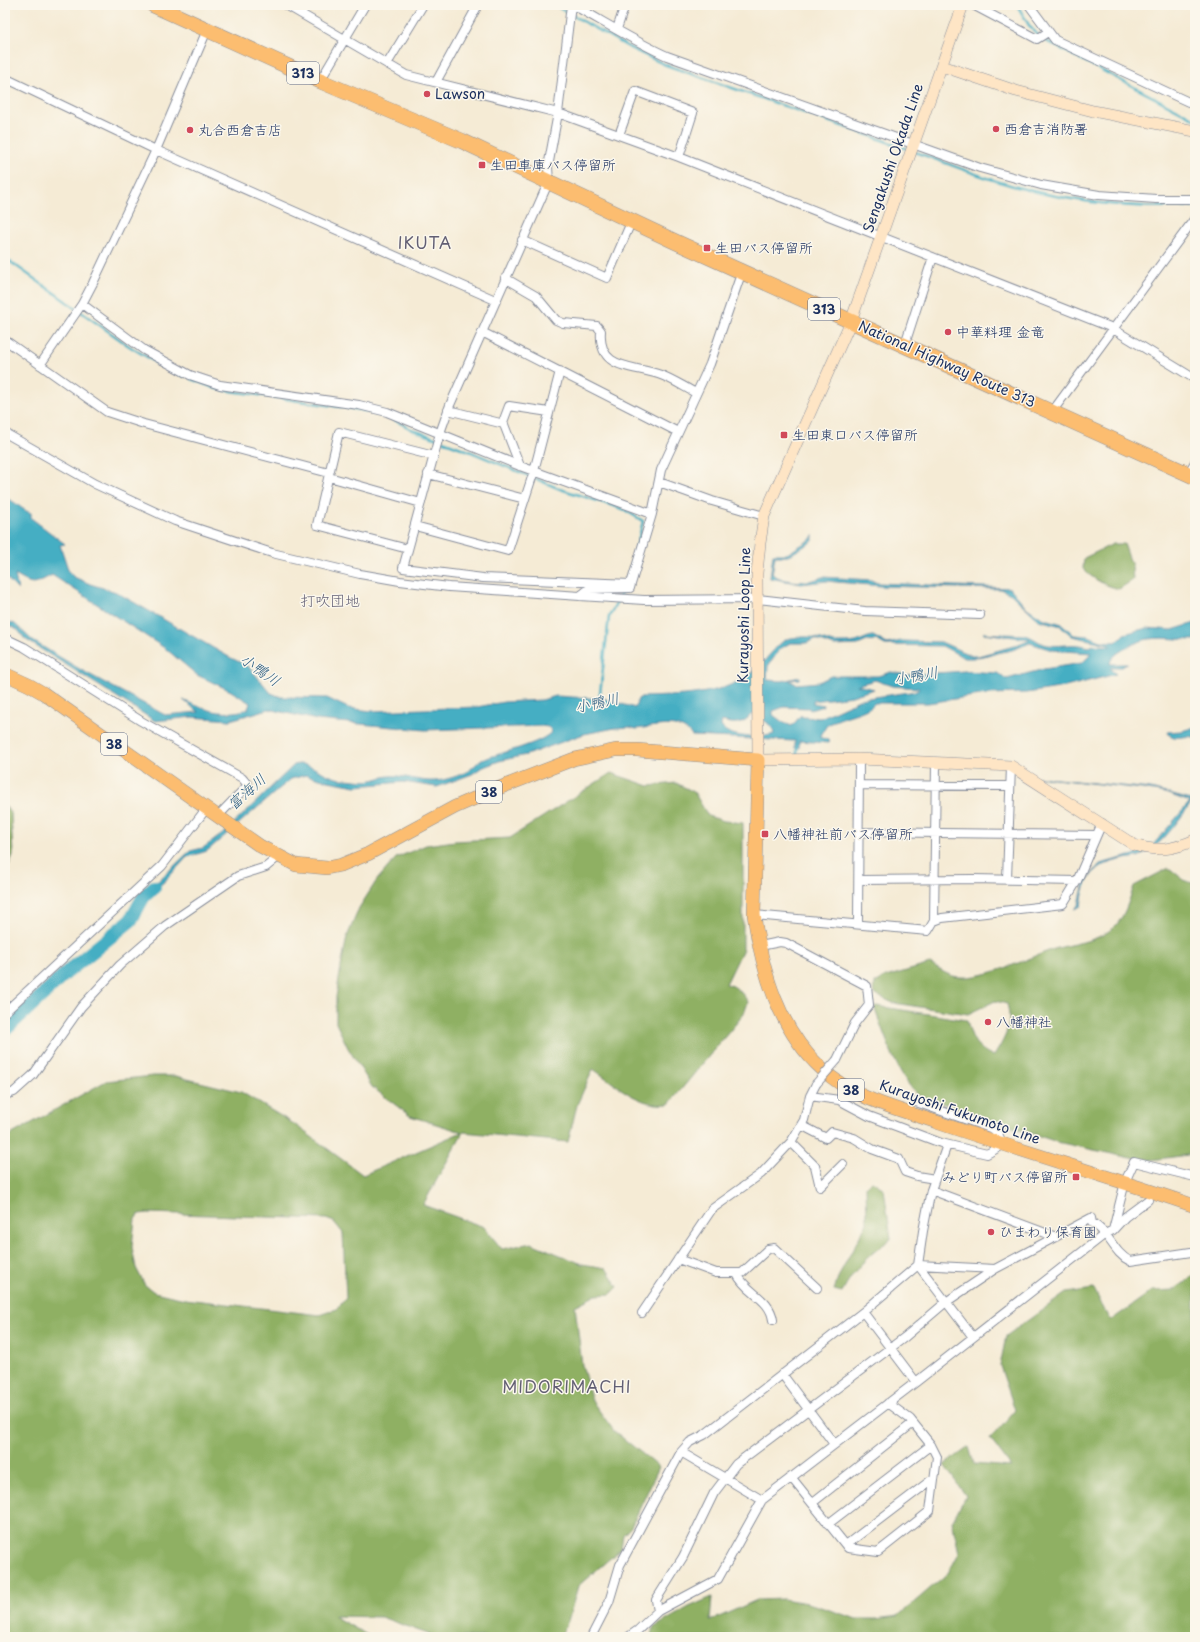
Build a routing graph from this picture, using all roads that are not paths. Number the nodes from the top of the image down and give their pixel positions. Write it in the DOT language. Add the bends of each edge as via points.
graph roads {
  1 [pos="153,5"];
  2 [pos="286,5"];
  3 [pos="365,5"];
  4 [pos="423,5"];
  5 [pos="478,5"];
  6 [pos="572,5"];
  7 [pos="626,5"];
  8 [pos="963,5"];
  9 [pos="974,5"];
  10 [pos="1031,6"];
  11 [pos="301,9"];
  12 [pos="617,29"];
  13 [pos="207,30"];
  14 [pos="1048,32"];
  15 [pos="346,39"];
  16 [pos="387,64"];
  17 [pos="942,66"];
  18 [pos="5,78"];
  19 [pos="320,81"];
  20 [pos="436,82"];
  21 [pos="1195,105"];
  22 [pos="558,113"];
  23 [pos="1195,131"];
  24 [pos="619,136"];
  25 [pos="912,148"];
  26 [pos="156,150"];
  27 [pos="679,157"];
  28 [pos="549,181"];
  29 [pos="1195,199"];
  30 [pos="1195,218"];
  31 [pos="632,220"];
  32 [pos="882,237"];
  33 [pos="522,240"];
  34 [pos="933,257"];
  35 [pos="742,271"];
  36 [pos="505,278"];
  37 [pos="495,300"];
  38 [pos="82,304"];
  39 [pos="851,321"];
  40 [pos="1114,330"];
  41 [pos="482,332"];
  42 [pos="5,340"];
  43 [pos="905,344"];
  44 [pos="40,365"];
  45 [pos="560,372"];
  46 [pos="1195,379"];
  47 [pos="696,393"];
  48 [pos="448,410"];
  49 [pos="549,412"];
  50 [pos="1052,412"];
  51 [pos="504,424"];
  52 [pos="678,432"];
  53 [pos="5,434"];
  54 [pos="440,434"];
  55 [pos="434,456"];
  56 [pos="520,466"];
  57 [pos="534,471"];
  58 [pos="1193,471"];
  59 [pos="428,474"];
  60 [pos="329,475"];
  61 [pos="659,482"];
  62 [pos="525,499"];
  63 [pos="421,503"];
  64 [pos="652,514"];
  65 [pos="764,516"];
  66 [pos="415,526"];
  67 [pos="408,549"];
  68 [pos="631,584"];
  69 [pos="580,596"];
  70 [pos="758,604"];
  71 [pos="980,615"];
  72 [pos="5,638"];
  73 [pos="5,674"];
  74 [pos="859,759"];
  75 [pos="758,760"];
  76 [pos="936,762"];
  77 [pos="1010,766"];
  78 [pos="860,785"];
  79 [pos="935,786"];
  80 [pos="1010,786"];
  81 [pos="206,809"];
  82 [pos="219,818"];
  83 [pos="1102,823"];
  84 [pos="859,832"];
  85 [pos="934,833"];
  86 [pos="1008,834"];
  87 [pos="1096,835"];
  88 [pos="1195,840"];
  89 [pos="278,857"];
  90 [pos="934,879"];
  91 [pos="1007,879"];
  92 [pos="859,880"];
  93 [pos="1077,882"];
  94 [pos="754,915"];
  95 [pos="934,921"];
  96 [pos="858,924"];
  97 [pos="760,946"];
  98 [pos="5,1012"];
  99 [pos="5,1095"];
  100 [pos="810,1096"];
  101 [pos="916,1102"];
  102 [pos="801,1125"];
  103 [pos="791,1142"];
  104 [pos="947,1145"];
  105 [pos="1003,1145"];
  106 [pos="842,1164"];
  107 [pos="1195,1177"];
  108 [pos="935,1179"];
  109 [pos="1125,1182"];
  110 [pos="931,1190"];
  111 [pos="1148,1200"];
  112 [pos="1195,1206"];
  113 [pos="1112,1230"];
  114 [pos="1104,1234"];
  115 [pos="1056,1237"];
  116 [pos="1190,1252"];
  117 [pos="678,1259"];
  118 [pos="918,1265"];
  119 [pos="995,1269"];
  120 [pos="737,1274"];
  121 [pos="817,1288"];
  122 [pos="946,1302"];
  123 [pos="642,1312"];
  124 [pos="863,1312"];
  125 [pos="773,1320"];
  126 [pos="973,1337"];
  127 [pos="890,1349"];
  128 [pos="782,1374"];
  129 [pos="916,1382"];
  130 [pos="888,1403"];
  131 [pos="808,1409"];
  132 [pos="913,1422"];
  133 [pos="834,1444"];
  134 [pos="931,1445"];
  135 [pos="681,1452"];
  136 [pos="791,1476"];
  137 [pos="724,1478"];
  138 [pos="934,1478"];
  139 [pos="762,1500"];
  140 [pos="812,1503"];
  141 [pos="828,1524"];
  142 [pos="846,1545"];
  143 [pos="658,1611"];
  144 [pos="591,1637"];
  145 [pos="628,1637"];
  1 -- 13 [label="highway, National Highway Route 313 / 313"];
  2 -- 11 [label="street"];
  3 -- 15 [label="street"];
  4 -- 16 [label="street"];
  5 -- 20 [label="street"];
  6 -- 12 [label="street"];
  6 -- 22 [label="street"];
  7 -- 12 [label="street"];
  8 -- 17 [label="main road, Sengakushi Okada Line"];
  9 -- 14 [label="street" via="1037,39"];
  10 -- 14 [label="street"];
  11 -- 15 [label="street"];
  12 -- 25 [label="street" via="639,44 666,56"];
  13 -- 19 [label="highway, National Highway Route 313 / 313"];
  13 -- 26 [label="street"];
  14 -- 21 [label="street" via="1055,40"];
  15 -- 16 [label="street"];
  15 -- 19 [label="street"];
  16 -- 20 [label="street" via="406,75"];
  17 -- 23 [label="main road" via="1016,91 1093,111"];
  17 -- 25 [label="main road, Sengakushi Okada Line"];
  18 -- 26 [label="street"];
  19 -- 28 [label="highway, National Highway Route 313 / 313"];
  20 -- 22 [label="street"];
  22 -- 24 [label="street"];
  22 -- 28 [label="street" via="548,166"];
  24 -- 27 [label="street"];
  24 -- 27 [label="street" via="635,91 693,113"];
  25 -- 29 [label="street" via="1041,185 1099,195"];
  25 -- 32 [label="main road, Sengakushi Okada Line"];
  26 -- 37 [label="street"];
  26 -- 38 [label="street"];
  27 -- 32 [label="street"];
  28 -- 31 [label="highway, National Highway Route 313 / 313"];
  28 -- 33 [label="street"];
  30 -- 40 [label="street"];
  31 -- 33 [label="street" via="607,278"];
  31 -- 35 [label="highway, National Highway Route 313 / 313"];
  32 -- 34 [label="street"];
  32 -- 39 [label="main road, Sengakushi Okada Line"];
  33 -- 36 [label="street"];
  34 -- 40 [label="street"];
  34 -- 43 [label="street"];
  35 -- 39 [label="highway, National Highway Route 313 / 313"];
  35 -- 47 [label="street" via="710,364"];
  36 -- 37 [label="street"];
  36 -- 47 [label="street" via="536,296 556,320 597,326 601,331 600,341 606,354 615,364 659,374"];
  37 -- 41 [label="street"];
  38 -- 44 [label="street"];
  38 -- 54 [label="street" via="144,350 190,375 220,385 366,407 387,412"];
  39 -- 43 [label="highway, National Highway Route 313 / 313"];
  39 -- 65 [label="main road, Kurayoshi Loop Line"];
  40 -- 46 [label="street"];
  40 -- 50 [label="street"];
  41 -- 45 [label="street"];
  41 -- 48 [label="street"];
  42 -- 44 [label="street"];
  43 -- 50 [label="highway, National Highway Route 313 / 313"];
  44 -- 60 [label="street" via="106,412"];
  45 -- 49 [label="street"];
  45 -- 52 [label="street"];
  47 -- 52 [label="street"];
  48 -- 51 [label="street"];
  48 -- 54 [label="street"];
  49 -- 51 [label="street" via="508,406"];
  49 -- 57 [label="street"];
  50 -- 58 [label="highway, National Highway Route 313 / 313"];
  51 -- 56 [label="street"];
  52 -- 61 [label="street" via="661,470"];
  53 -- 69 [label="street" via="95,484 175,521 272,553 400,581"];
  54 -- 55 [label="street"];
  54 -- 56 [label="street"];
  55 -- 59 [label="street"];
  55 -- 60 [label="street" via="339,432"];
  56 -- 57 [label="street"];
  57 -- 62 [label="street"];
  57 -- 64 [label="street"];
  59 -- 62 [label="street"];
  59 -- 63 [label="street"];
  60 -- 63 [label="street"];
  60 -- 67 [label="street" via="317,525"];
  61 -- 64 [label="street"];
  61 -- 65 [label="street"];
  62 -- 66 [label="street" via="508,550"];
  63 -- 66 [label="street"];
  64 -- 68 [label="street"];
  65 -- 70 [label="main road, Kurayoshi Loop Line" via="758,558"];
  66 -- 67 [label="street"];
  67 -- 68 [label="street" via="403,568 483,578"];
  68 -- 69 [label="street" via="630,588 589,590"];
  69 -- 70 [label="street"];
  70 -- 71 [label="street"];
  70 -- 75 [label="main road, Kurayoshi Loop Line"];
  72 -- 82 [label="street" via="24,647 141,722 242,778 248,785"];
  73 -- 81 [label="main road, 38" via="43,694"];
  74 -- 75 [label="main road"];
  74 -- 76 [label="main road"];
  74 -- 78 [label="street"];
  75 -- 89 [label="main road, 38" via="637,750 594,754 574,759 455,807 368,854 341,865 311,868"];
  75 -- 94 [label="main road, Kurayoshi Fukumoto Line / 38"];
  76 -- 77 [label="main road"];
  76 -- 79 [label="street"];
  77 -- 80 [label="street"];
  77 -- 83 [label="main road"];
  78 -- 79 [label="street"];
  78 -- 84 [label="street"];
  79 -- 80 [label="street"];
  79 -- 85 [label="street"];
  80 -- 86 [label="street"];
  81 -- 82 [label="main road, 38"];
  81 -- 98 [label="street" via="162,866"];
  82 -- 89 [label="main road, 38"];
  83 -- 87 [label="street"];
  83 -- 88 [label="main road" via="1134,845 1151,850 1167,849"];
  84 -- 85 [label="street"];
  84 -- 92 [label="street"];
  85 -- 86 [label="street"];
  85 -- 90 [label="street"];
  86 -- 87 [label="street"];
  86 -- 91 [label="street"];
  87 -- 93 [label="street"];
  89 -- 99 [label="street" via="266,867 238,876 165,926 120,965 81,1007 33,1075 14,1092"];
  90 -- 91 [label="street"];
  90 -- 92 [label="street"];
  90 -- 95 [label="street"];
  91 -- 93 [label="street"];
  92 -- 96 [label="street"];
  93 -- 95 [label="street" via="1064,904"];
  94 -- 96 [label="street"];
  94 -- 97 [label="main road, Kurayoshi Fukumoto Line / 38"];
  95 -- 96 [label="street" via="928,931"];
  97 -- 100 [label="street, bridge" via="786,943 867,986 869,1005 855,1023 837,1060 816,1084"];
  97 -- 105 [label="main road, Kurayoshi Fukumoto Line / 38" via="766,973 780,1012 794,1037 822,1069 840,1084 871,1099"];
  100 -- 102 [label="street"];
  100 -- 104 [label="street" via="839,1100 869,1116"];
  101 -- 105 [label="street" via="993,1128"];
  102 -- 103 [label="street"];
  102 -- 108 [label="street" via="826,1138 832,1132 854,1138 872,1149 899,1159 905,1172"];
  103 -- 106 [label="street" via="815,1166 820,1187"];
  103 -- 117 [label="street" via="761,1174 712,1209"];
  104 -- 105 [label="street" via="987,1154"];
  104 -- 108 [label="street"];
  105 -- 109 [label="main road, Kurayoshi Fukumoto Line / 38"];
  107 -- 109 [label="street" via="1134,1162"];
  108 -- 110 [label="street"];
  109 -- 112 [label="main road, Kurayoshi Fukumoto Line / 38"];
  109 -- 113 [label="street"];
  110 -- 115 [label="street"];
  110 -- 118 [label="street"];
  111 -- 113 [label="street"];
  113 -- 114 [label="street"];
  114 -- 115 [label="street" via="1099,1226 1092,1223 1091,1218"];
  114 -- 116 [label="street" via="1122,1257 1130,1261"];
  114 -- 126 [label="street"];
  115 -- 119 [label="street"];
  117 -- 120 [label="street" via="716,1273"];
  117 -- 123 [label="street"];
  118 -- 119 [label="street"];
  118 -- 122 [label="street"];
  118 -- 124 [label="street"];
  119 -- 122 [label="street"];
  120 -- 121 [label="street" via="752,1266 768,1249 774,1248"];
  120 -- 125 [label="street" via="745,1287 772,1311"];
  122 -- 126 [label="street"];
  122 -- 127 [label="street"];
  124 -- 127 [label="street"];
  124 -- 128 [label="street"];
  126 -- 129 [label="street"];
  127 -- 129 [label="street"];
  127 -- 131 [label="street"];
  128 -- 131 [label="street"];
  128 -- 135 [label="street" via="704,1435 690,1442"];
  129 -- 130 [label="street"];
  130 -- 132 [label="street"];
  130 -- 133 [label="street"];
  131 -- 133 [label="street"];
  131 -- 137 [label="street" via="736,1464"];
  132 -- 134 [label="street"];
  132 -- 140 [label="street"];
  133 -- 136 [label="street"];
  134 -- 138 [label="street" via="937,1457"];
  134 -- 141 [label="street"];
  135 -- 137 [label="street"];
  135 -- 144 [label="street" via="620,1565 609,1602"];
  136 -- 139 [label="street"];
  136 -- 140 [label="street"];
  137 -- 139 [label="street"];
  137 -- 143 [label="street" via="683,1557 656,1600"];
  138 -- 142 [label="street"];
  138 -- 142 [label="street" via="930,1511 878,1552 848,1548"];
  139 -- 143 [label="street" via="718,1579"];
  140 -- 141 [label="street"];
  141 -- 142 [label="street"];
  143 -- 145 [label="street"];
}
